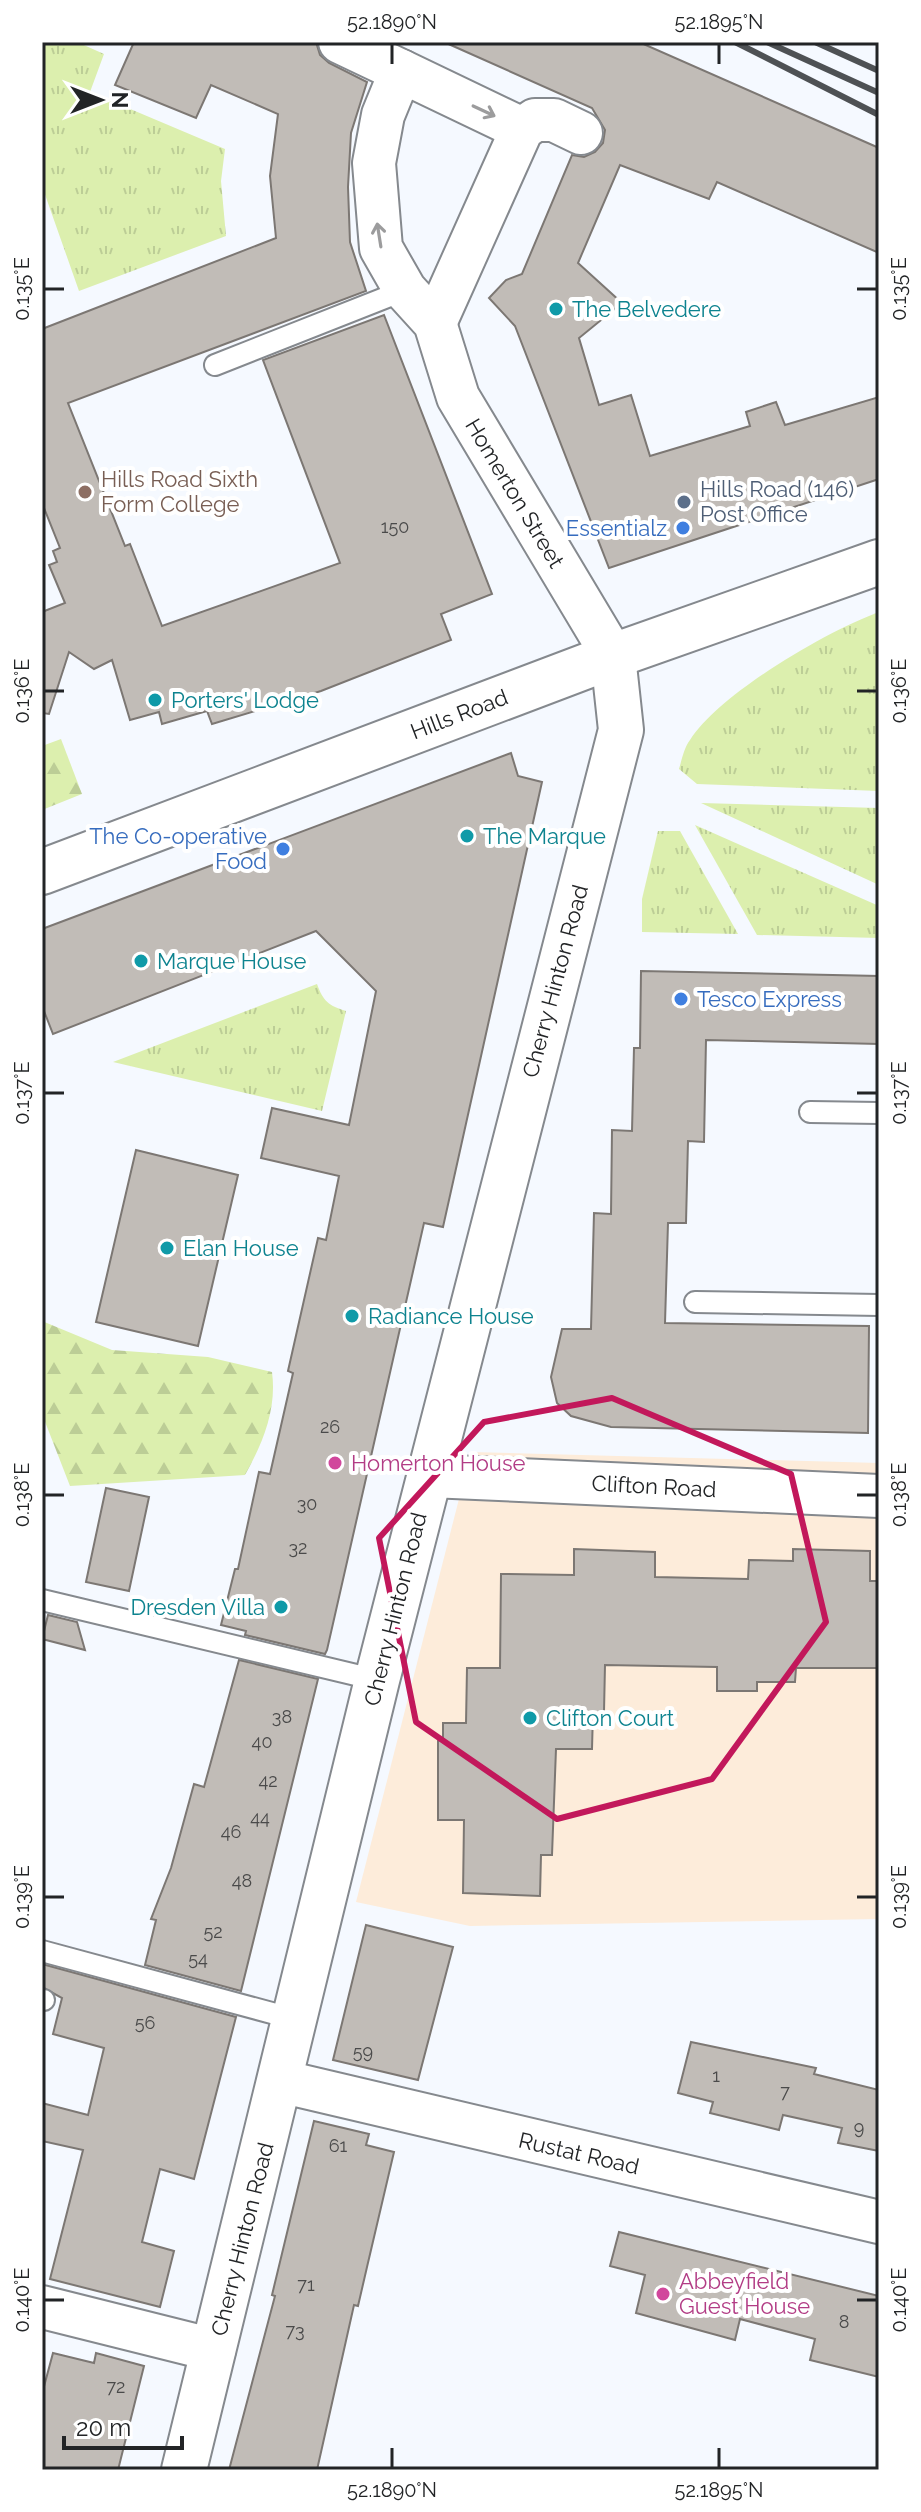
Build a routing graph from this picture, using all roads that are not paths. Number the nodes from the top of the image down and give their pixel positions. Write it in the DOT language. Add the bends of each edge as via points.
graph roads {
  1 [pos="340,42"];
  2 [pos="401,71"];
  3 [pos="522,129"];
  4 [pos="581,133"];
  5 [pos="405,290"];
  6 [pos="435,323"];
  7 [pos="215,365"];
  8 [pos="879,562"];
  9 [pos="613,656"];
  10 [pos="42,872"];
  11 [pos="810,1112"];
  12 [pos="879,1113"];
  13 [pos="695,1302"];
  14 [pos="879,1305"];
  15 [pos="430,1476"];
  16 [pos="879,1496"];
  17 [pos="42,1600"];
  18 [pos="377,1680"];
  19 [pos="42,1951"];
  20 [pos="294,2019"];
  21 [pos="280,2081"];
  22 [pos="879,2222"];
  23 [pos="42,2307"];
  24 [pos="214,2350"];
  25 [pos="184,2470"];
  1 -- 2 [label="street"];
  2 -- 3 [label="street, one-way"];
  5 -- 2 [label="street, Homerton Street, one-way" via="381,248 374,163 383,115"];
  3 -- 4 [label="street" via="535,120 554,120"];
  3 -- 6 [label="street"];
  5 -- 6 [label="street, Homerton Street"];
  5 -- 7 [label="lane"];
  6 -- 9 [label="street, Homerton Street" via="458,397"];
  8 -- 9 [label="street, Hills Road"];
  9 -- 10 [label="street, Hills Road"];
  9 -- 15 [label="street, Cherry Hinton Road" via="621,730"];
  11 -- 12 [label="lane"];
  13 -- 14 [label="lane"];
  15 -- 16 [label="street, Clifton Road"];
  15 -- 18 [label="street, Cherry Hinton Road"];
  17 -- 18 [label="lane"];
  18 -- 20 [label="street, Cherry Hinton Road"];
  19 -- 20 [label="lane"];
  20 -- 21 [label="street, Cherry Hinton Road"];
  21 -- 22 [label="street, Rustat Road"];
  21 -- 24 [label="street, Cherry Hinton Road"];
  23 -- 24 [label="street"];
  24 -- 25 [label="street, Cherry Hinton Road"];
}
